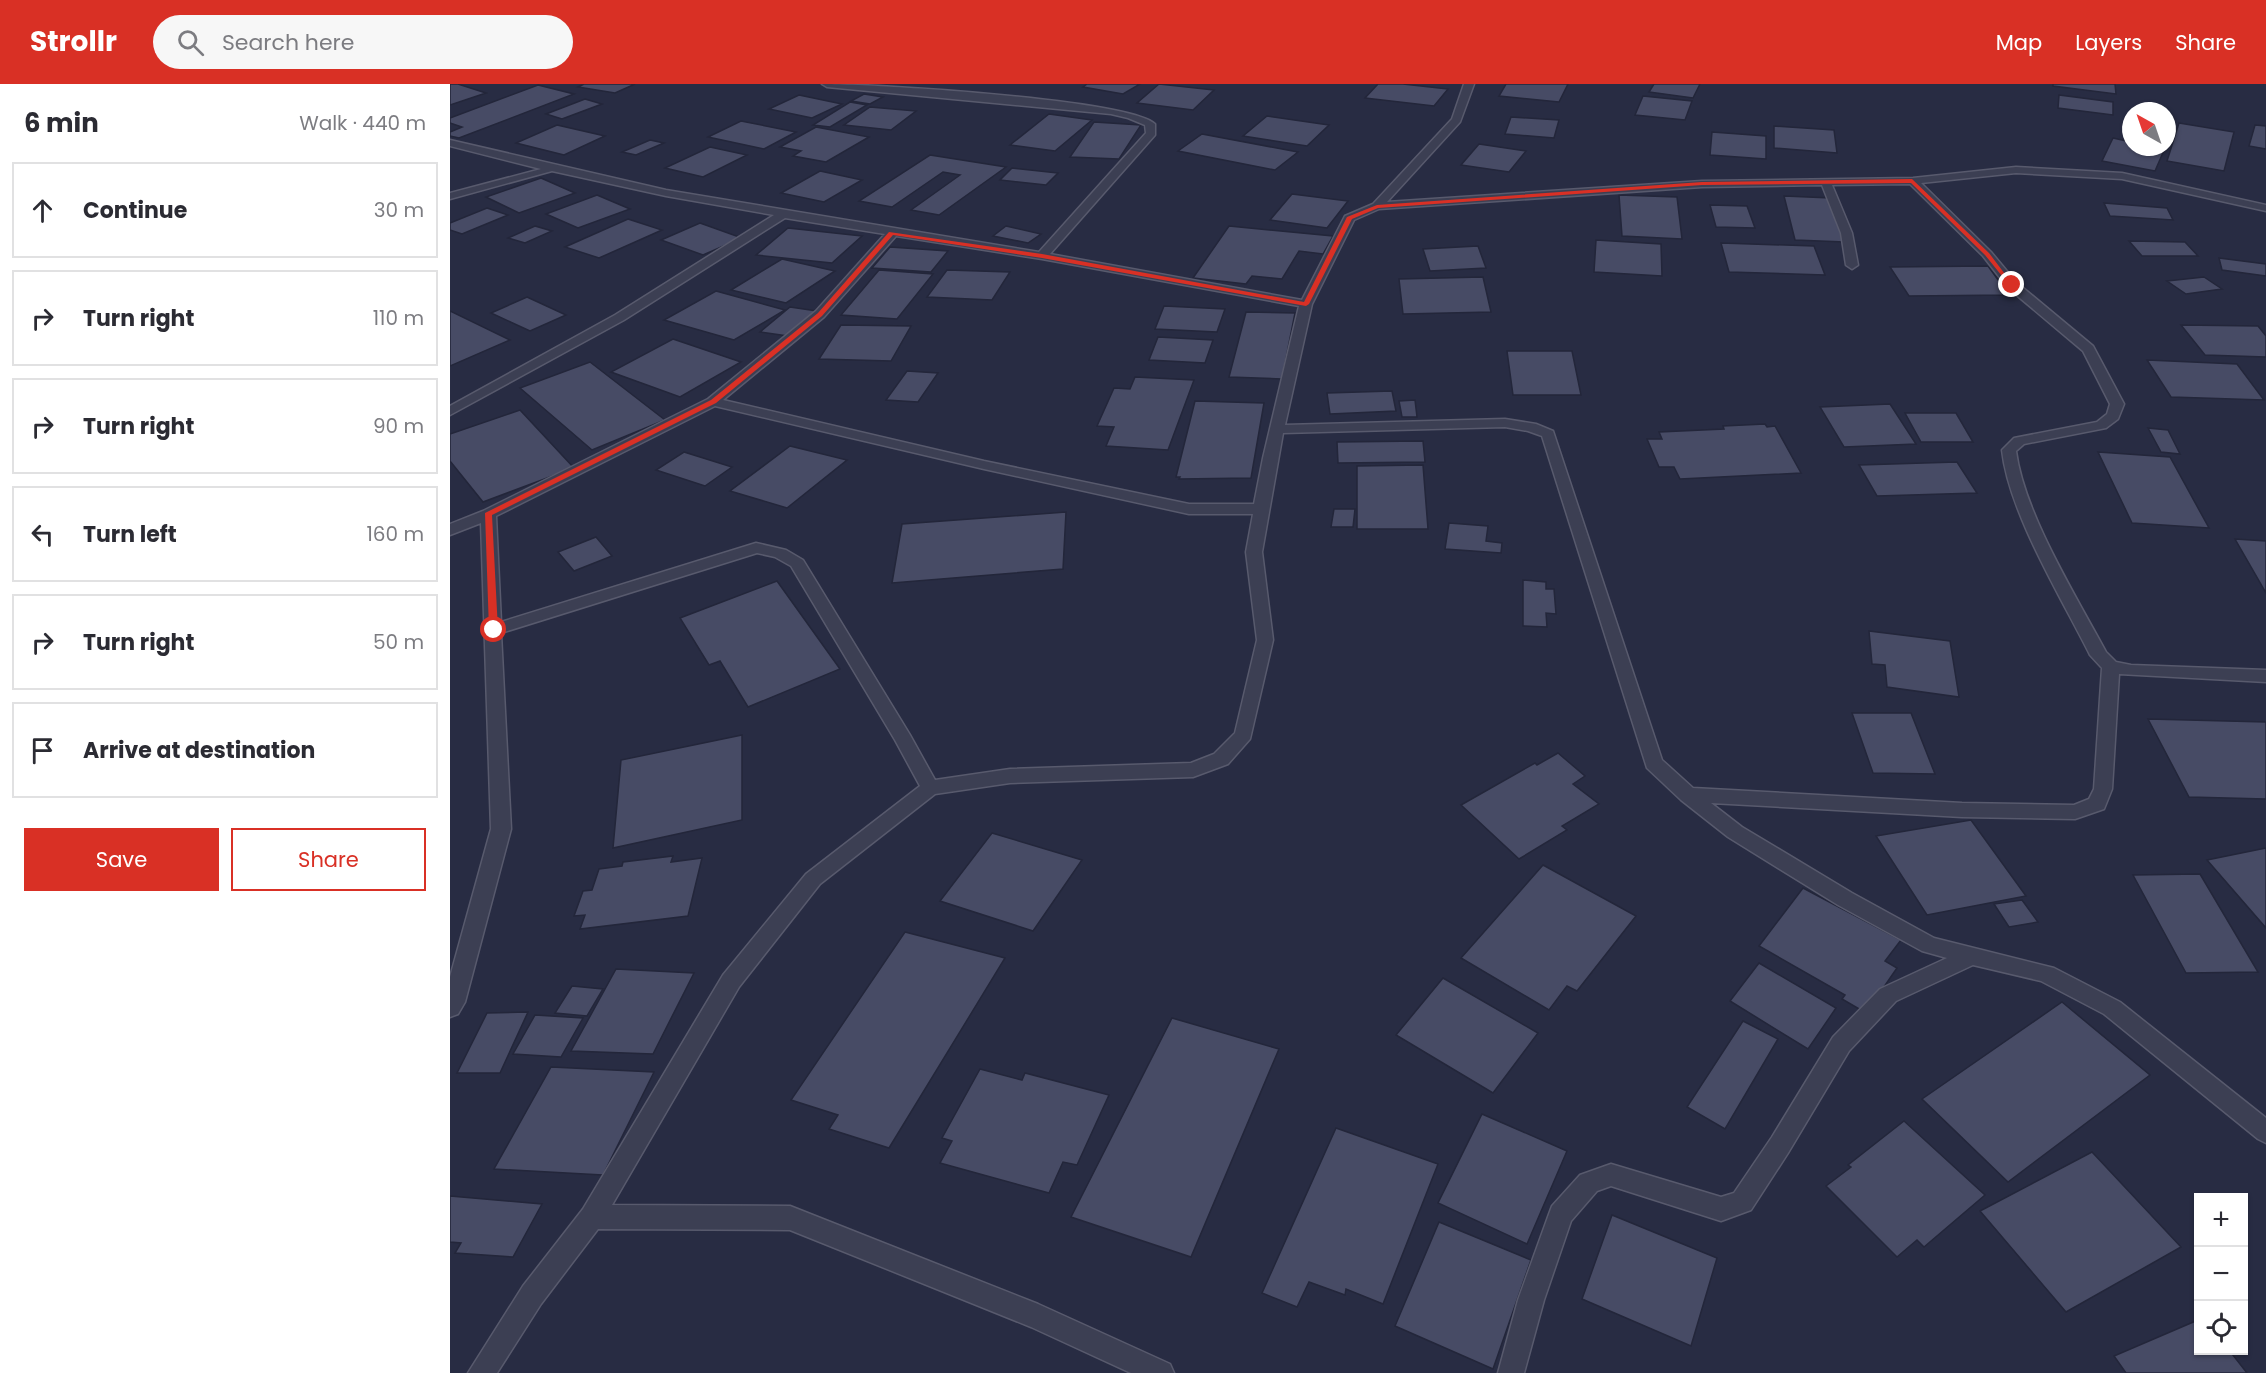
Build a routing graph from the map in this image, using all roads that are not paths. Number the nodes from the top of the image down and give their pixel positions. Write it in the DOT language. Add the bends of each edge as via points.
graph roads {
  1 [pos="827,84"];
  2 [pos="1469,84"];
  3 [pos="450,143"];
  4 [pos="549,169"];
  5 [pos="1825,181"];
  6 [pos="1912,181"];
  7 [pos="450,196"];
  8 [pos="1377,206"];
  9 [pos="2266,208"];
  10 [pos="783,214"];
  11 [pos="892,233"];
  12 [pos="1042,256"];
  13 [pos="1852,266"];
  14 [pos="1306,304"];
  15 [pos="713,402"];
  16 [pos="450,411"];
  17 [pos="1278,429"];
  18 [pos="1261,509"];
  19 [pos="488,514"];
  20 [pos="450,530"];
  21 [pos="494,630"];
  22 [pos="2111,667"];
  23 [pos="2266,676"];
  24 [pos="930,788"];
  25 [pos="1688,795"];
  26 [pos="1969,957"];
  27 [pos="451,1004"];
  28 [pos="2266,1132"];
  29 [pos="592,1217"];
  30 [pos="481,1373"];
  31 [pos="1161,1373"];
  32 [pos="1511,1373"];
  1 -- 12 [label="street" via="1101,111 1150,124 1152,133"];
  2 -- 8 [label="street" via="1457,120"];
  3 -- 4 [label="street"];
  4 -- 7 [label="street"];
  4 -- 10 [label="street" via="694,198 748,204"];
  5 -- 6 [label="street"];
  5 -- 8 [label="street" via="1691,184"];
  5 -- 13 [label="street" via="1849,236"];
  6 -- 9 [label="street" via="2016,170 2122,176"];
  6 -- 22 [label="street" via="2038,310 2088,349 2117,404 2113,416 2101,425 2019,441 2009,450 2008,461 2030,516 2099,655"];
  8 -- 14 [label="street" via="1349,218"];
  10 -- 11 [label="street"];
  10 -- 16 [label="street" via="713,262"];
  11 -- 12 [label="street"];
  11 -- 15 [label="street" via="820,314"];
  12 -- 14 [label="street"];
  14 -- 17 [label="street"];
  15 -- 18 [label="street" via="1189,509"];
  15 -- 19 [label="street"];
  17 -- 18 [label="street"];
  17 -- 25 [label="street" via="1504,423 1548,434 1654,763"];
  18 -- 24 [label="street" via="1254,552 1265,640 1244,735 1221,759 1192,770 1010,776"];
  19 -- 20 [label="street"];
  19 -- 21 [label="street"];
  21 -- 24 [label="street" via="756,548 780,553 797,562"];
  21 -- 27 [label="street" via="501,829"];
  22 -- 23 [label="street"];
  22 -- 25 [label="street" via="2103,789 2097,804 2075,812"];
  24 -- 29 [label="street" via="813,879 731,981"];
  25 -- 26 [label="street" via="1735,832 1845,900 1929,945"];
  26 -- 28 [label="street" via="2046,974 2112,1008"];
  26 -- 32 [label="street" via="1888,995 1841,1044 1742,1202 1721,1209 1611,1175 1589,1183 1561,1214"];
  29 -- 30 [label="street" via="531,1295"];
  29 -- 31 [label="street" via="790,1218 1038,1317"];
}
